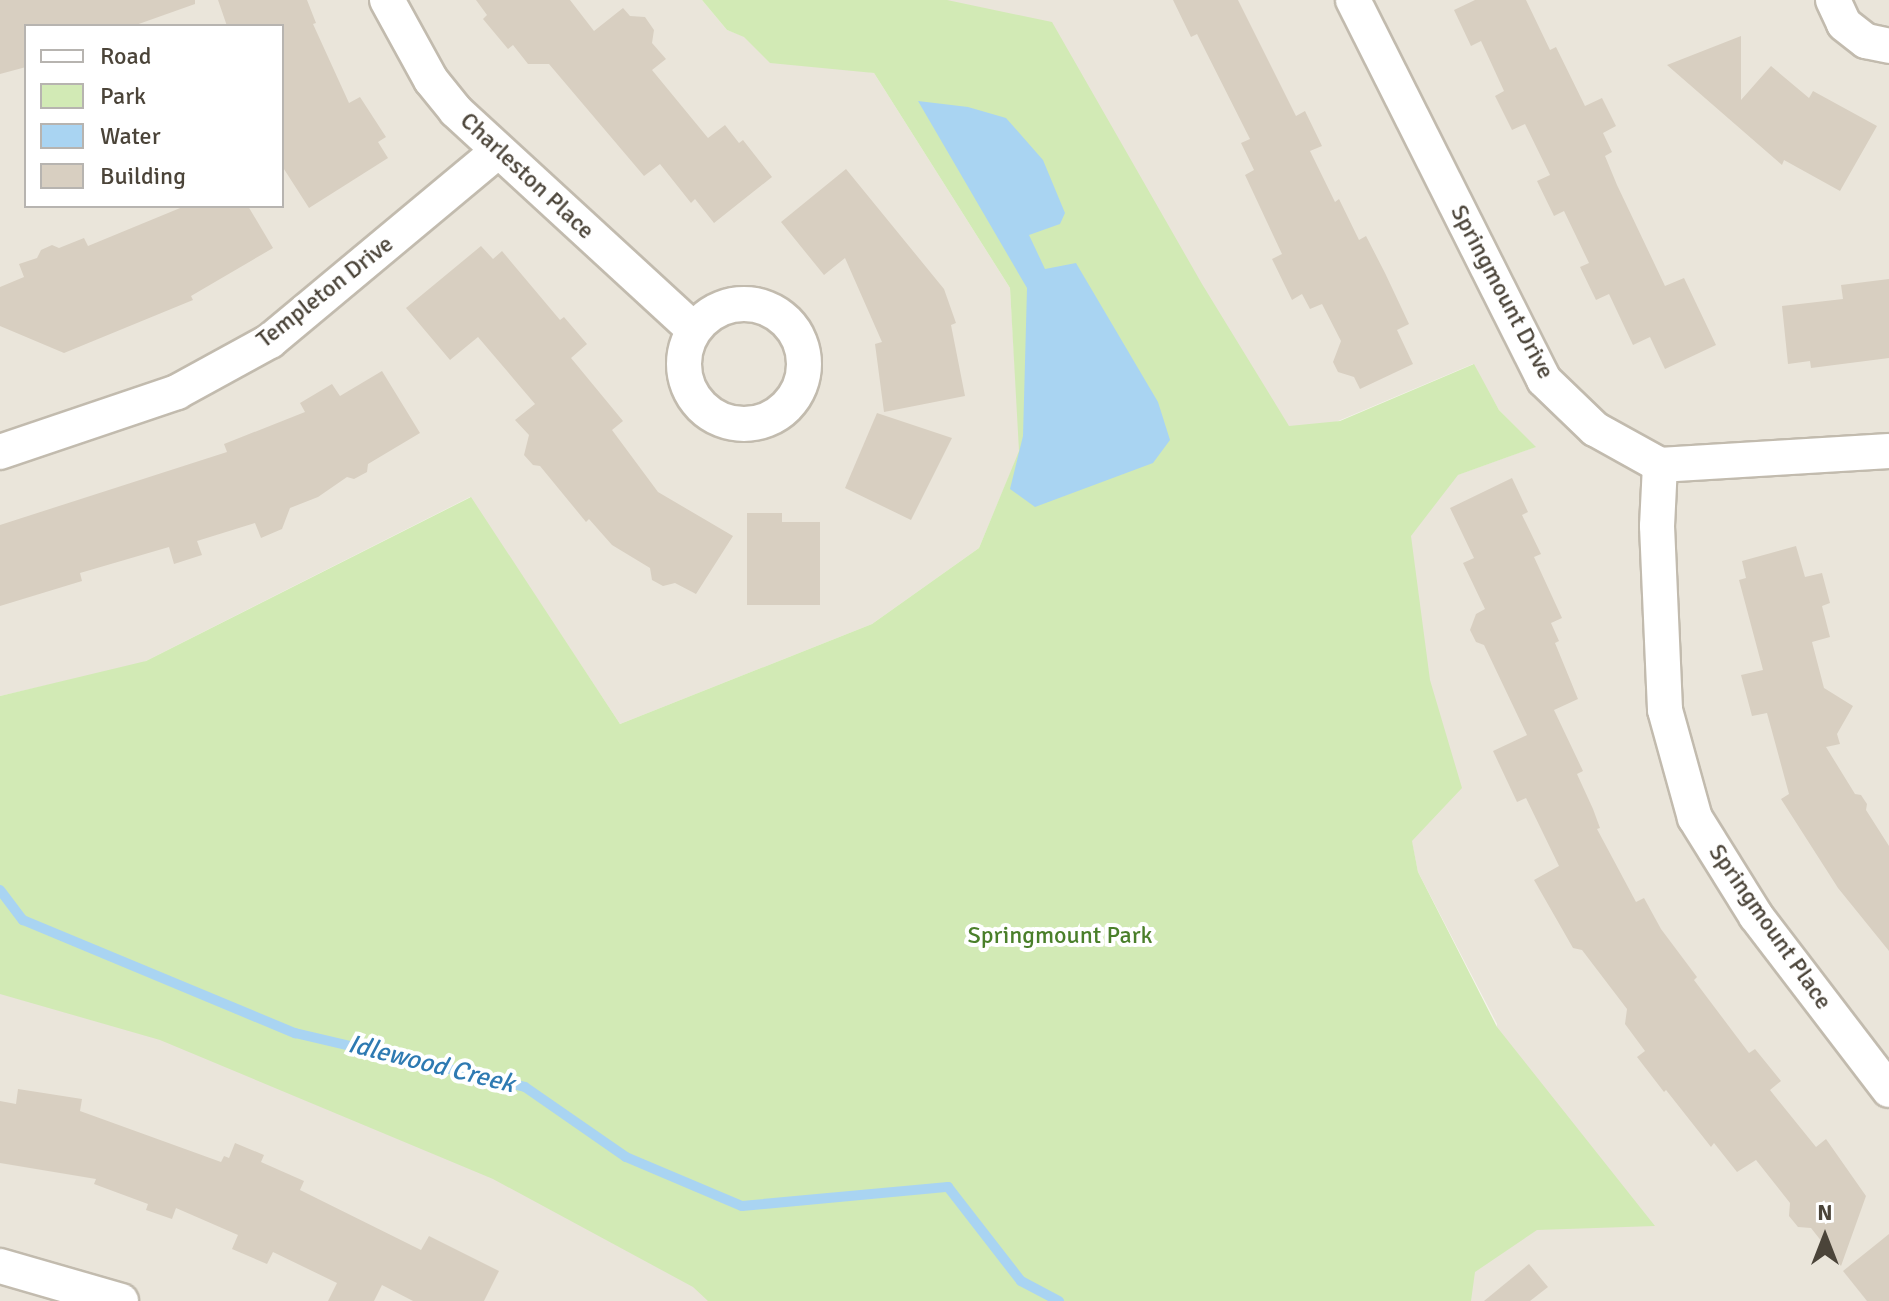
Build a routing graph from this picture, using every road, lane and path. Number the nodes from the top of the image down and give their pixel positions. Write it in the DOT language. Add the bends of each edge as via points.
graph roads {
  1 [pos="387,0"];
  2 [pos="1353,0"];
  3 [pos="1833,0"];
  4 [pos="1889,46"];
  5 [pos="497,152"];
  6 [pos="694,330"];
  7 [pos="1889,451"];
  8 [pos="0,452"];
  9 [pos="1660,465"];
  10 [pos="1889,1090"];
  11 [pos="0,1266"];
  12 [pos="121,1301"];
  1 -- 5 [label="street, Charleston Place" via="431,80"];
  2 -- 9 [label="street, Springmount Drive" via="1544,380 1595,429"];
  3 -- 4 [label="street" via="1844,24 1866,41"];
  5 -- 6 [label="street, Charleston Place"];
  5 -- 8 [label="street, Templeton Drive" via="270,341 177,392"];
  7 -- 9 [label="street"];
  9 -- 10 [label="street, Springmount Place" via="1657,526 1665,710 1695,818 1756,916"];
  11 -- 12 [label="street"];
}
